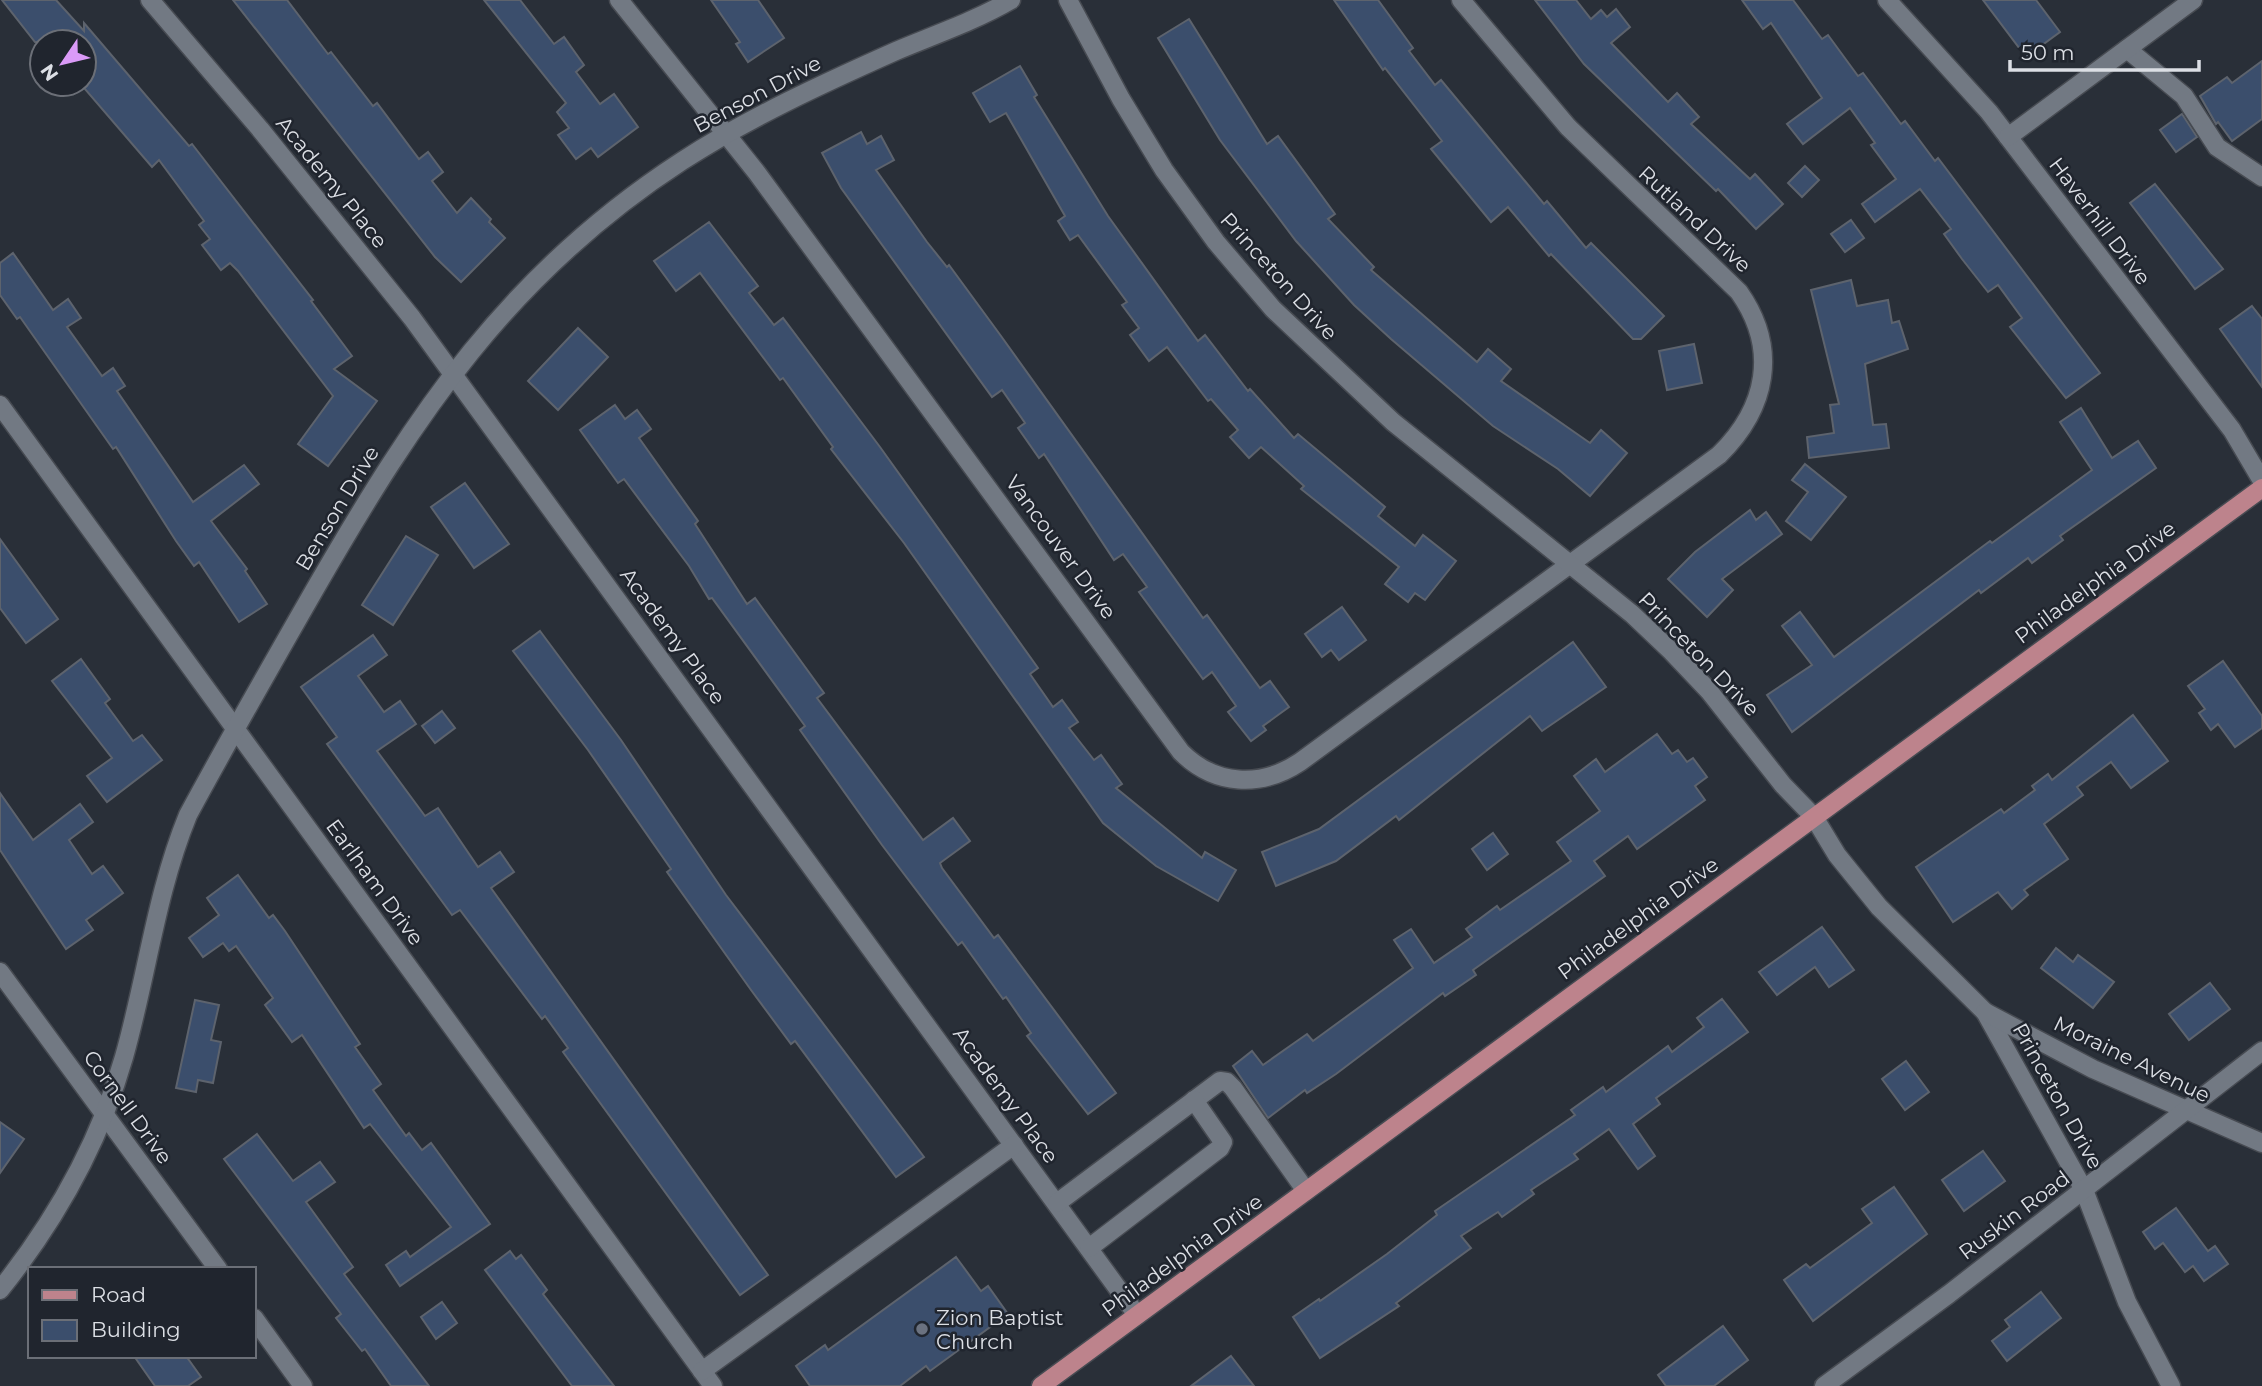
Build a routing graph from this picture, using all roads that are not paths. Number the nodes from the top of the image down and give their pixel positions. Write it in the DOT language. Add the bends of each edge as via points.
graph roads {
  1 [pos="150,0"];
  2 [pos="619,0"];
  3 [pos="1011,0"];
  4 [pos="1068,0"];
  5 [pos="1461,0"];
  6 [pos="1886,0"];
  7 [pos="2193,0"];
  8 [pos="2127,49"];
  9 [pos="726,134"];
  10 [pos="2008,137"];
  11 [pos="2262,177"];
  12 [pos="453,373"];
  13 [pos="0,405"];
  14 [pos="2262,481"];
  15 [pos="2262,488"];
  16 [pos="1570,564"];
  17 [pos="235,728"];
  18 [pos="1814,817"];
  19 [pos="0,972"];
  20 [pos="1984,1012"];
  21 [pos="2262,1051"];
  22 [pos="1194,1100"];
  23 [pos="103,1112"];
  24 [pos="2187,1112"];
  25 [pos="2262,1143"];
  26 [pos="1014,1145"];
  27 [pos="2084,1190"];
  28 [pos="1306,1191"];
  29 [pos="1056,1203"];
  30 [pos="1089,1248"];
  31 [pos="217,1267"];
  32 [pos="0,1290"];
  33 [pos="1137,1315"];
  34 [pos="256,1321"];
  35 [pos="708,1379"];
  36 [pos="303,1386"];
  37 [pos="1041,1386"];
  38 [pos="1824,1386"];
  39 [pos="2171,1386"];
  1 -- 12 [label="street, Academy Place" via="260,129"];
  2 -- 9 [label="street, Vancouver Drive"];
  3 -- 9 [label="street, Benson Drive" via="822,83"];
  4 -- 16 [label="street, Princeton Drive" via="1164,170 1216,242 1273,309 1393,422"];
  5 -- 16 [label="street, Rutland Drive" via="1568,127 1739,292 1760,338 1762,386 1737,437"];
  6 -- 10 [label="street, Haverhill Drive"];
  7 -- 8 [label="street"];
  8 -- 10 [label="street"];
  8 -- 11 [label="street" via="2184,96 2217,147"];
  9 -- 12 [label="street, Benson Drive" via="598,222 538,274 487,328"];
  9 -- 16 [label="street, Vancouver Drive" via="1181,752 1202,768 1236,781 1287,771"];
  10 -- 14 [label="street, Haverhill Drive" via="2232,430"];
  12 -- 17 [label="street, Benson Drive" via="382,473"];
  12 -- 26 [label="street, Academy Place"];
  13 -- 17 [label="street, Earlham Drive"];
  15 -- 18 [label="main road, Philadelphia Drive"];
  16 -- 18 [label="street, Princeton Drive" via="1672,652"];
  17 -- 23 [label="street, Benson Drive" via="188,815 170,860 124,1058"];
  17 -- 35 [label="street, Earlham Drive"];
  18 -- 20 [label="street, Princeton Drive" via="1837,855 1879,907"];
  18 -- 28 [label="main road, Philadelphia Drive"];
  19 -- 23 [label="street, Cornell Drive"];
  20 -- 24 [label="street, Moraine Avenue"];
  20 -- 27 [label="street, Princeton Drive"];
  21 -- 24 [label="street, Ruskin Road"];
  22 -- 28 [label="street" via="1213,1085 1227,1082"];
  22 -- 29 [label="street"];
  22 -- 30 [label="street" via="1218,1132 1223,1142 1220,1148"];
  23 -- 31 [label="street, Cornell Drive"];
  23 -- 32 [label="street, Benson Drive" via="80,1174 54,1218"];
  24 -- 25 [label="street, Moraine Avenue"];
  24 -- 27 [label="street, Ruskin Road"];
  26 -- 29 [label="street, Academy Place"];
  26 -- 35 [label="street"];
  27 -- 38 [label="street, Ruskin Road"];
  27 -- 39 [label="street, Princeton Drive" via="2127,1301"];
  28 -- 33 [label="main road, Philadelphia Drive"];
  29 -- 30 [label="street, Academy Place"];
  30 -- 33 [label="street, Academy Place"];
  33 -- 37 [label="main road, Philadelphia Drive"];
  34 -- 36 [label="street"];
}
